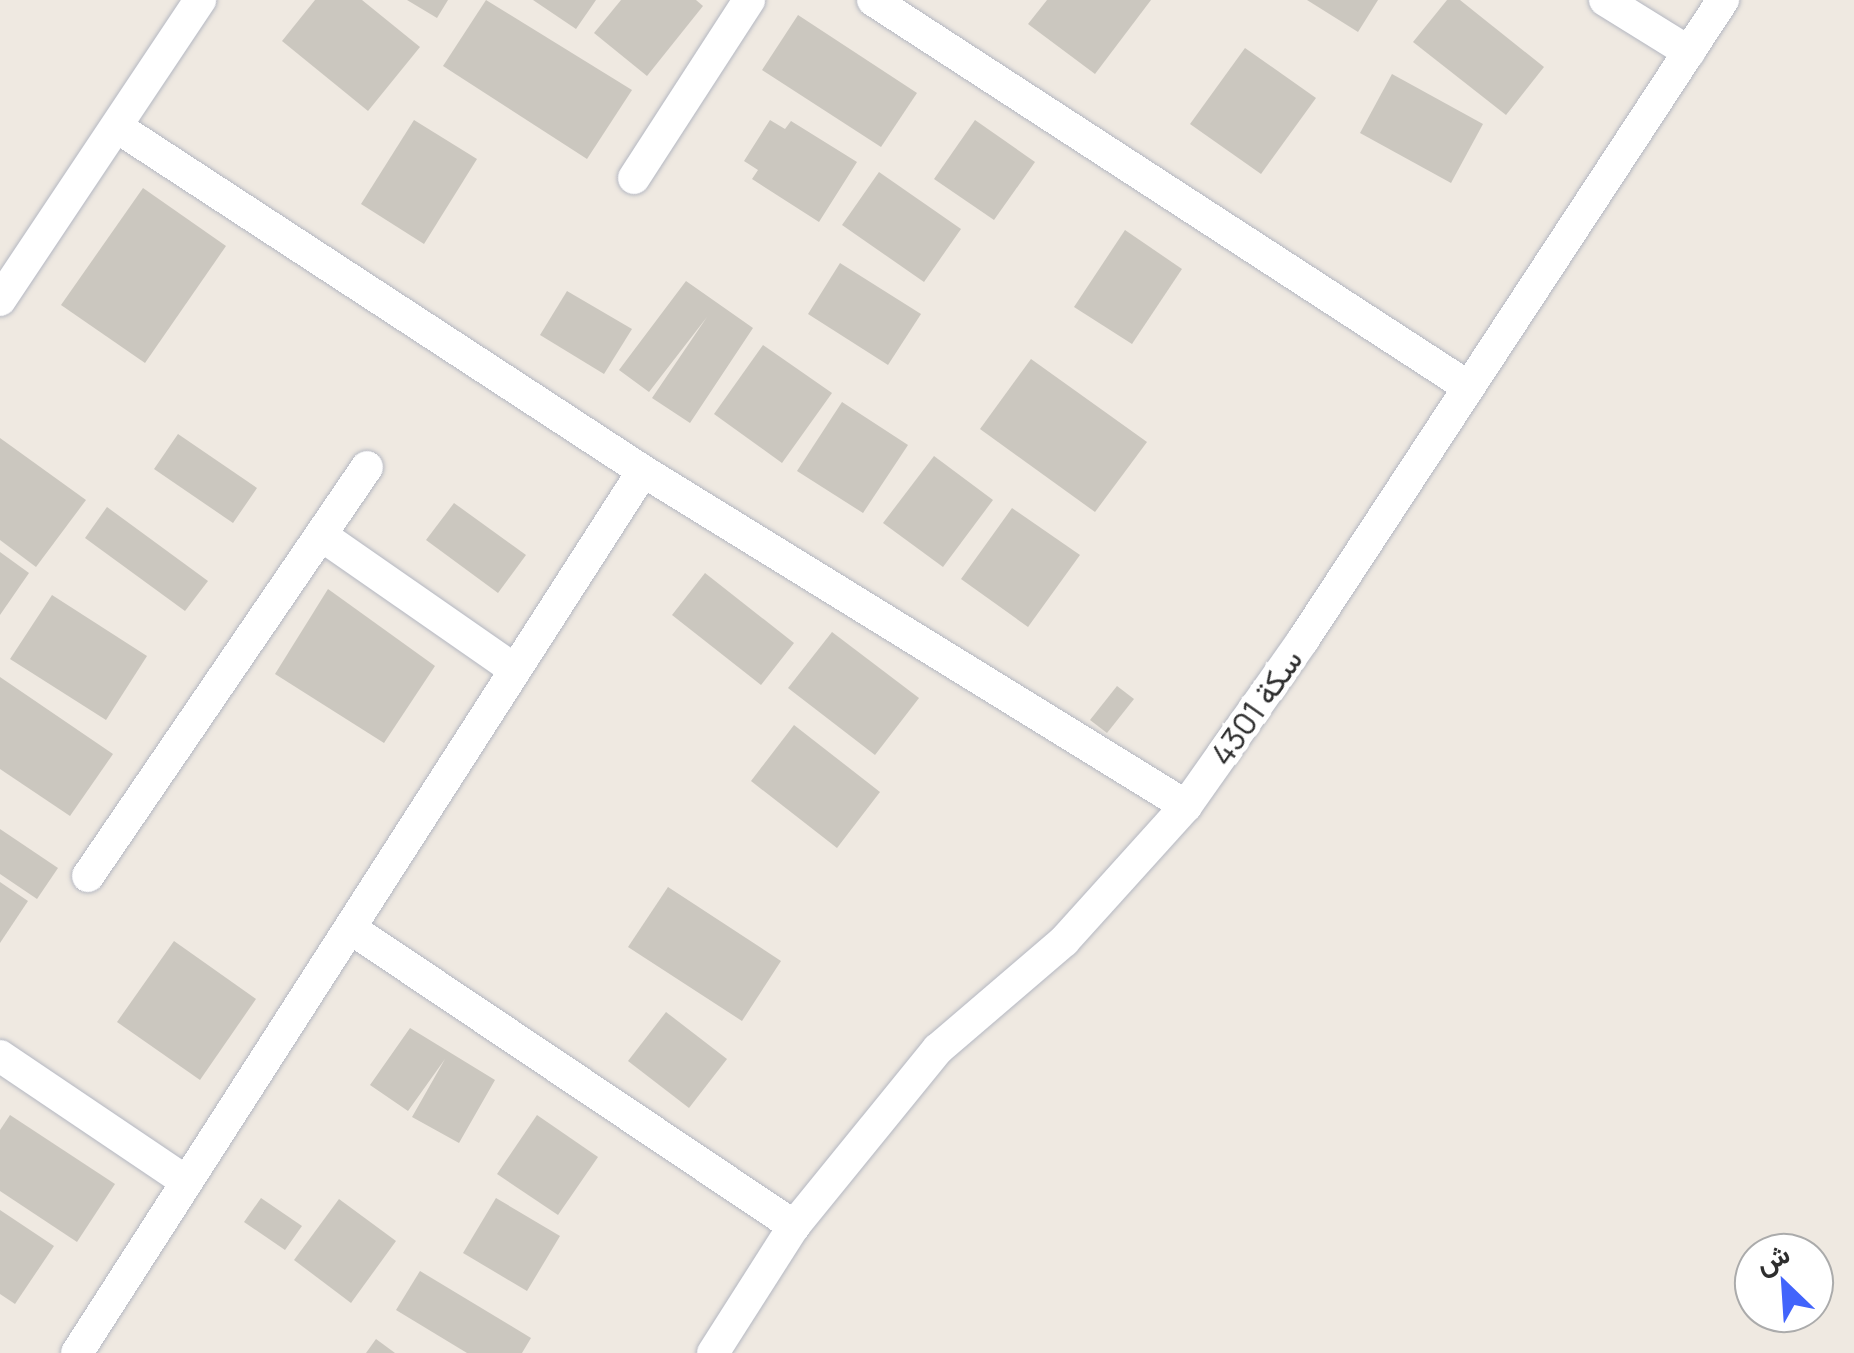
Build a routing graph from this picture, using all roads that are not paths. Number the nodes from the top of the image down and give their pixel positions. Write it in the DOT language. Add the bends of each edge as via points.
graph roads {
  1 [pos="200,0"];
  2 [pos="749,0"];
  3 [pos="873,0"];
  4 [pos="1605,0"];
  5 [pos="1723,0"];
  6 [pos="1689,52"];
  7 [pos="117,127"];
  8 [pos="634,178"];
  9 [pos="0,300"];
  10 [pos="1467,386"];
  11 [pos="367,467"];
  12 [pos="642,470"];
  13 [pos="321,535"];
  14 [pos="515,670"];
  15 [pos="1186,806"];
  16 [pos="88,876"];
  17 [pos="350,928"];
  18 [pos="0,1056"];
  19 [pos="187,1182"];
  20 [pos="794,1226"];
  21 [pos="77,1353"];
  22 [pos="713,1353"];
  1 -- 7 [label="street"];
  2 -- 8 [label="street"];
  3 -- 10 [label="street"];
  4 -- 6 [label="street"];
  5 -- 6 [label="street, سكة 4301"];
  6 -- 10 [label="street, سكة 4301"];
  7 -- 9 [label="street"];
  7 -- 12 [label="street"];
  10 -- 15 [label="street, سكة 4301" via="1304,640"];
  11 -- 13 [label="street"];
  12 -- 14 [label="street"];
  12 -- 15 [label="street"];
  13 -- 14 [label="street"];
  13 -- 16 [label="street"];
  14 -- 17 [label="street"];
  15 -- 20 [label="street, سكة 4301" via="1064,940 938,1049"];
  17 -- 19 [label="street"];
  17 -- 20 [label="street"];
  18 -- 19 [label="street"];
  19 -- 21 [label="street"];
  20 -- 22 [label="street, سكة 4301"];
}
